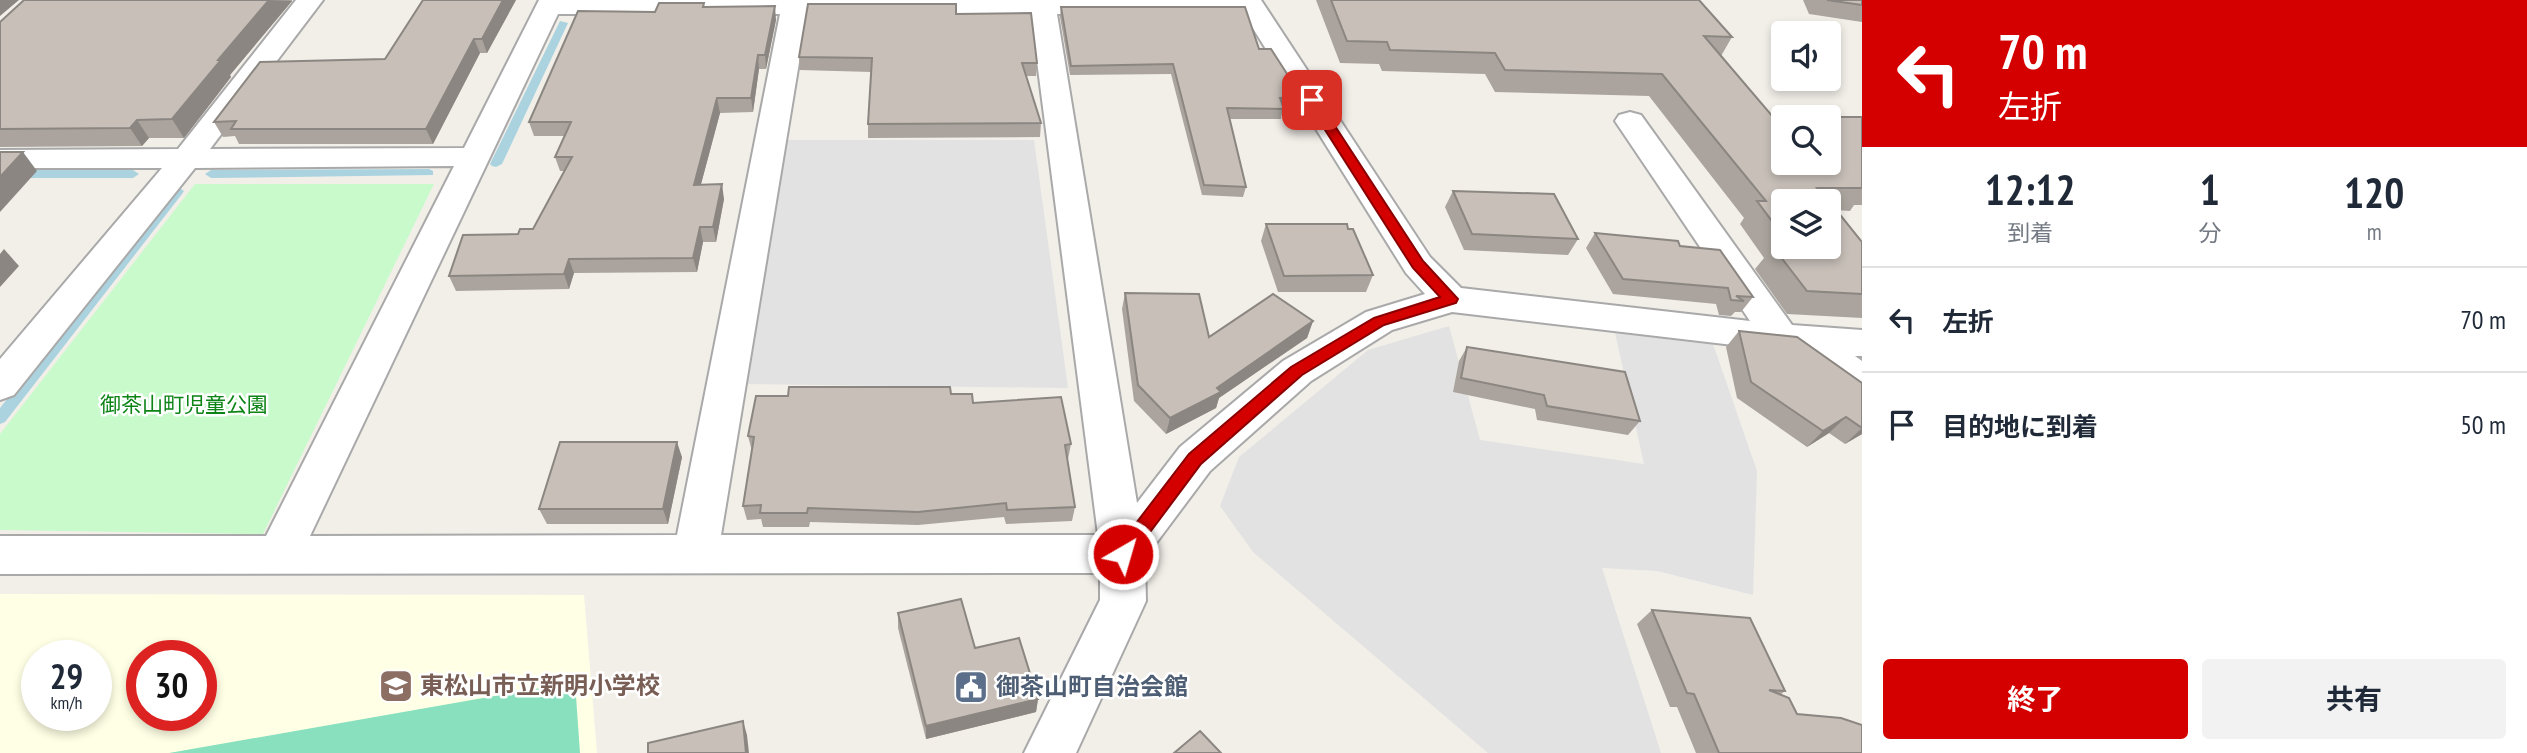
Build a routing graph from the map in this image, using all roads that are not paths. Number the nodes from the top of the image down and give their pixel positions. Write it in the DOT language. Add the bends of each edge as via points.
graph roads {
  1 [pos="310,0"];
  2 [pos="550,3"];
  3 [pos="1250,3"];
  4 [pos="795,6"];
  5 [pos="1043,6"];
  6 [pos="1630,121"];
  7 [pos="476,157"];
  8 [pos="0,159"];
  9 [pos="185,160"];
  10 [pos="1451,299"];
  11 [pos="1797,340"];
  12 [pos="1862,343"];
  13 [pos="1862,381"];
  14 [pos="0,385"];
  15 [pos="279,554"];
  16 [pos="696,554"];
  17 [pos="1123,554"];
  18 [pos="0,555"];
  19 [pos="1051,753"];
  1 -- 9 [label="street"];
  2 -- 4 [label="street"];
  2 -- 7 [label="street"];
  3 -- 5 [label="street"];
  3 -- 10 [label="street" via="1418,265"];
  4 -- 5 [label="street"];
  4 -- 16 [label="street"];
  5 -- 17 [label="street"];
  6 -- 11 [label="street"];
  7 -- 9 [label="street"];
  7 -- 15 [label="street"];
  8 -- 9 [label="street"];
  9 -- 14 [label="street"];
  10 -- 11 [label="street"];
  10 -- 17 [label="street" via="1379,321 1297,371 1195,459"];
  11 -- 12 [label="street"];
  11 -- 13 [label="street"];
  15 -- 16 [label="street"];
  15 -- 18 [label="street"];
  16 -- 17 [label="street"];
  17 -- 19 [label="street" via="1123,601"];
}
